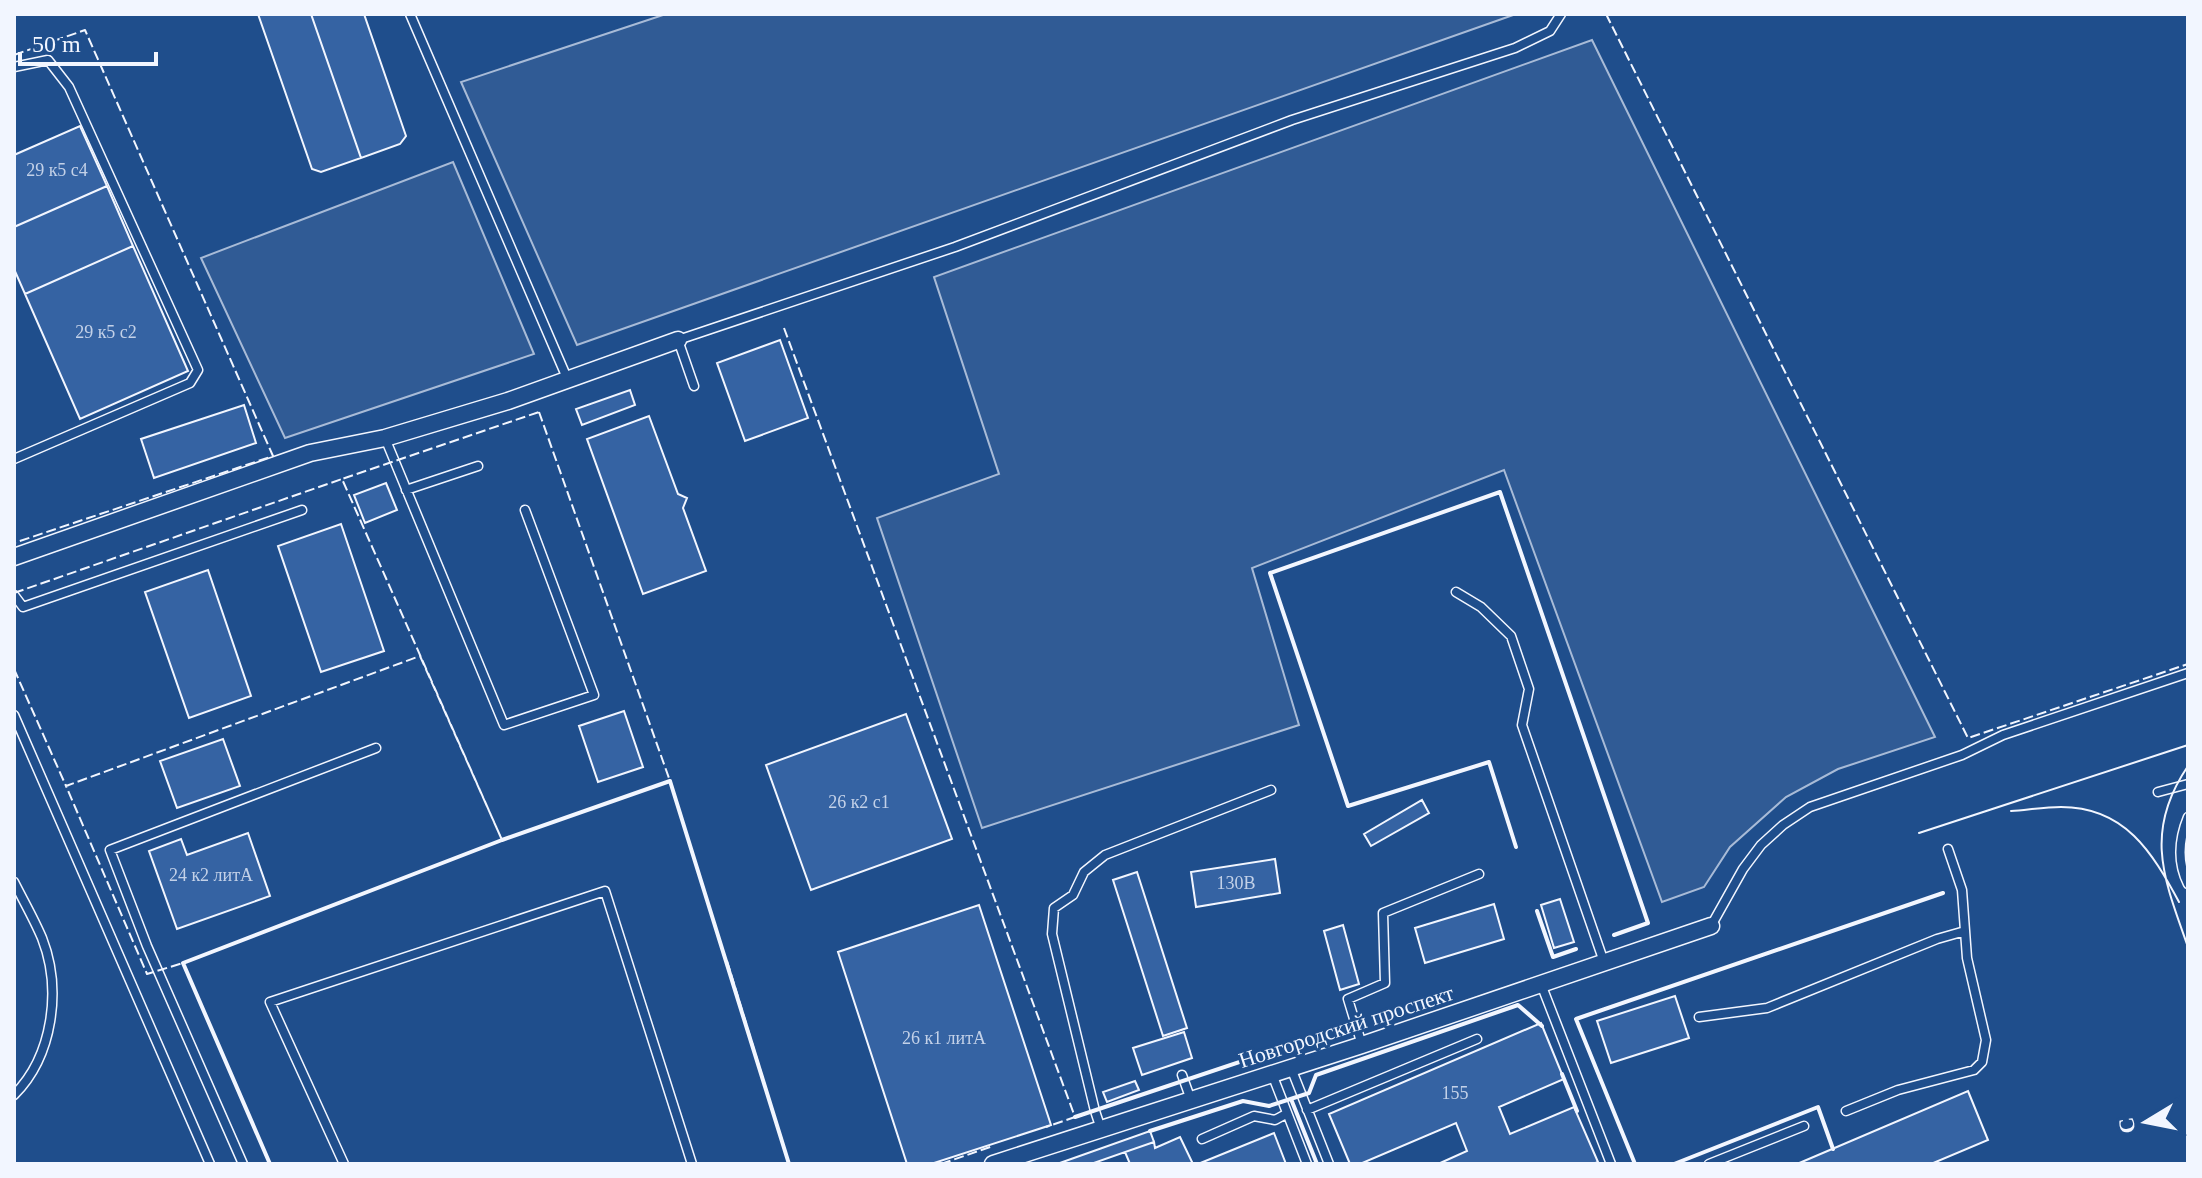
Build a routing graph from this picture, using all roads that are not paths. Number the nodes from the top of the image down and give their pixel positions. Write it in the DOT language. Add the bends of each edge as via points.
graph roads {
  1 [pos="410,14"];
  2 [pos="1561,14"];
  3 [pos="14,67"];
  4 [pos="678,340"];
  5 [pos="567,378"];
  6 [pos="694,386"];
  7 [pos="385,438"];
  8 [pos="14,459"];
  9 [pos="478,466"];
  10 [pos="406,490"];
  11 [pos="302,510"];
  12 [pos="525,510"];
  13 [pos="14,557"];
  14 [pos="1456,592"];
  15 [pos="14,595"];
  16 [pos="2188,673"];
  17 [pos="14,715"];
  18 [pos="376,748"];
  19 [pos="2188,784"];
  20 [pos="1271,790"];
  21 [pos="2158,792"];
  22 [pos="2188,817"];
  23 [pos="1948,849"];
  24 [pos="1479,874"];
  25 [pos="14,882"];
  26 [pos="2188,884"];
  27 [pos="1711,926"];
  28 [pos="1965,931"];
  29 [pos="1604,962"];
  30 [pos="1541,984"];
  31 [pos="1699,1017"];
  32 [pos="1477,1039"];
  33 [pos="1362,1045"];
  34 [pos="1290,1068"];
  35 [pos="1272,1074"];
  36 [pos="1182,1075"];
  37 [pos="14,1095"];
  38 [pos="1191,1100"];
  39 [pos="1307,1110"];
  40 [pos="1846,1111"];
  41 [pos="1286,1114"];
  42 [pos="1804,1126"];
  43 [pos="1101,1129"];
  44 [pos="1202,1139"];
  45 [pos="1000,1163"];
  46 [pos="210,1164"];
  47 [pos="243,1164"];
  48 [pos="344,1164"];
  49 [pos="692,1164"];
  50 [pos="1307,1164"];
  51 [pos="1329,1164"];
  52 [pos="1611,1164"];
  53 [pos="1709,1164"];
  1 -- 5 [label="lane"];
  2 -- 4 [label="lane" via="1550,31 1515,48 1292,120 955,247"];
  3 -- 8 [label="lane" via="48,60 69,87 198,370 190,383"];
  4 -- 5 [label="street"];
  4 -- 6 [label="lane"];
  5 -- 7 [label="street"];
  7 -- 10 [label="lane"];
  7 -- 13 [label="street" via="310,453"];
  9 -- 10 [label="lane"];
  10 -- 12 [label="lane" via="504,725 594,695"];
  11 -- 15 [label="lane" via="23,607"];
  14 -- 29 [label="lane" via="1511,636 1529,689 1522,725"];
  16 -- 27 [label="lane" via="1810,807 1761,845"];
  17 -- 46 [label="lane"];
  18 -- 47 [label="lane" via="110,850"];
  19 -- 21 [label="lane"];
  20 -- 43 [label="lane" via="1105,855 1084,872 1073,895 1054,908 1052,934"];
  22 -- 26 [label="lane" via="2180,846"];
  23 -- 28 [label="lane" via="1962,890"];
  24 -- 33 [label="lane" via="1383,913 1385,983 1348,999"];
  25 -- 37 [label="lane" via="42,938 52,984 49,1027 38,1065"];
  27 -- 29 [label="street, Новгородский проспект"];
  28 -- 31 [label="lane" via="1767,1008"];
  28 -- 40 [label="lane" via="1986,1040 1982,1062 1974,1070 1898,1090"];
  29 -- 30 [label="street, Новгородский проспект"];
  30 -- 33 [label="street, Новгородский проспект"];
  30 -- 52 [label="lane"];
  32 -- 39 [label="lane"];
  33 -- 34 [label="street, Новгородский проспект"];
  34 -- 35 [label="street, Новгородский проспект"];
  34 -- 39 [label="lane"];
  35 -- 38 [label="street, Новгородский проспект"];
  35 -- 41 [label="lane"];
  36 -- 38 [label="lane"];
  38 -- 43 [label="street, Новгородский проспект"];
  39 -- 51 [label="lane"];
  41 -- 44 [label="lane" via="1275,1120 1254,1116"];
  41 -- 50 [label="lane"];
  42 -- 53 [label="lane"];
  43 -- 45 [label="street, Новгородский проспект"];
  48 -- 49 [label="lane" via="270,1002 605,891"];
}
